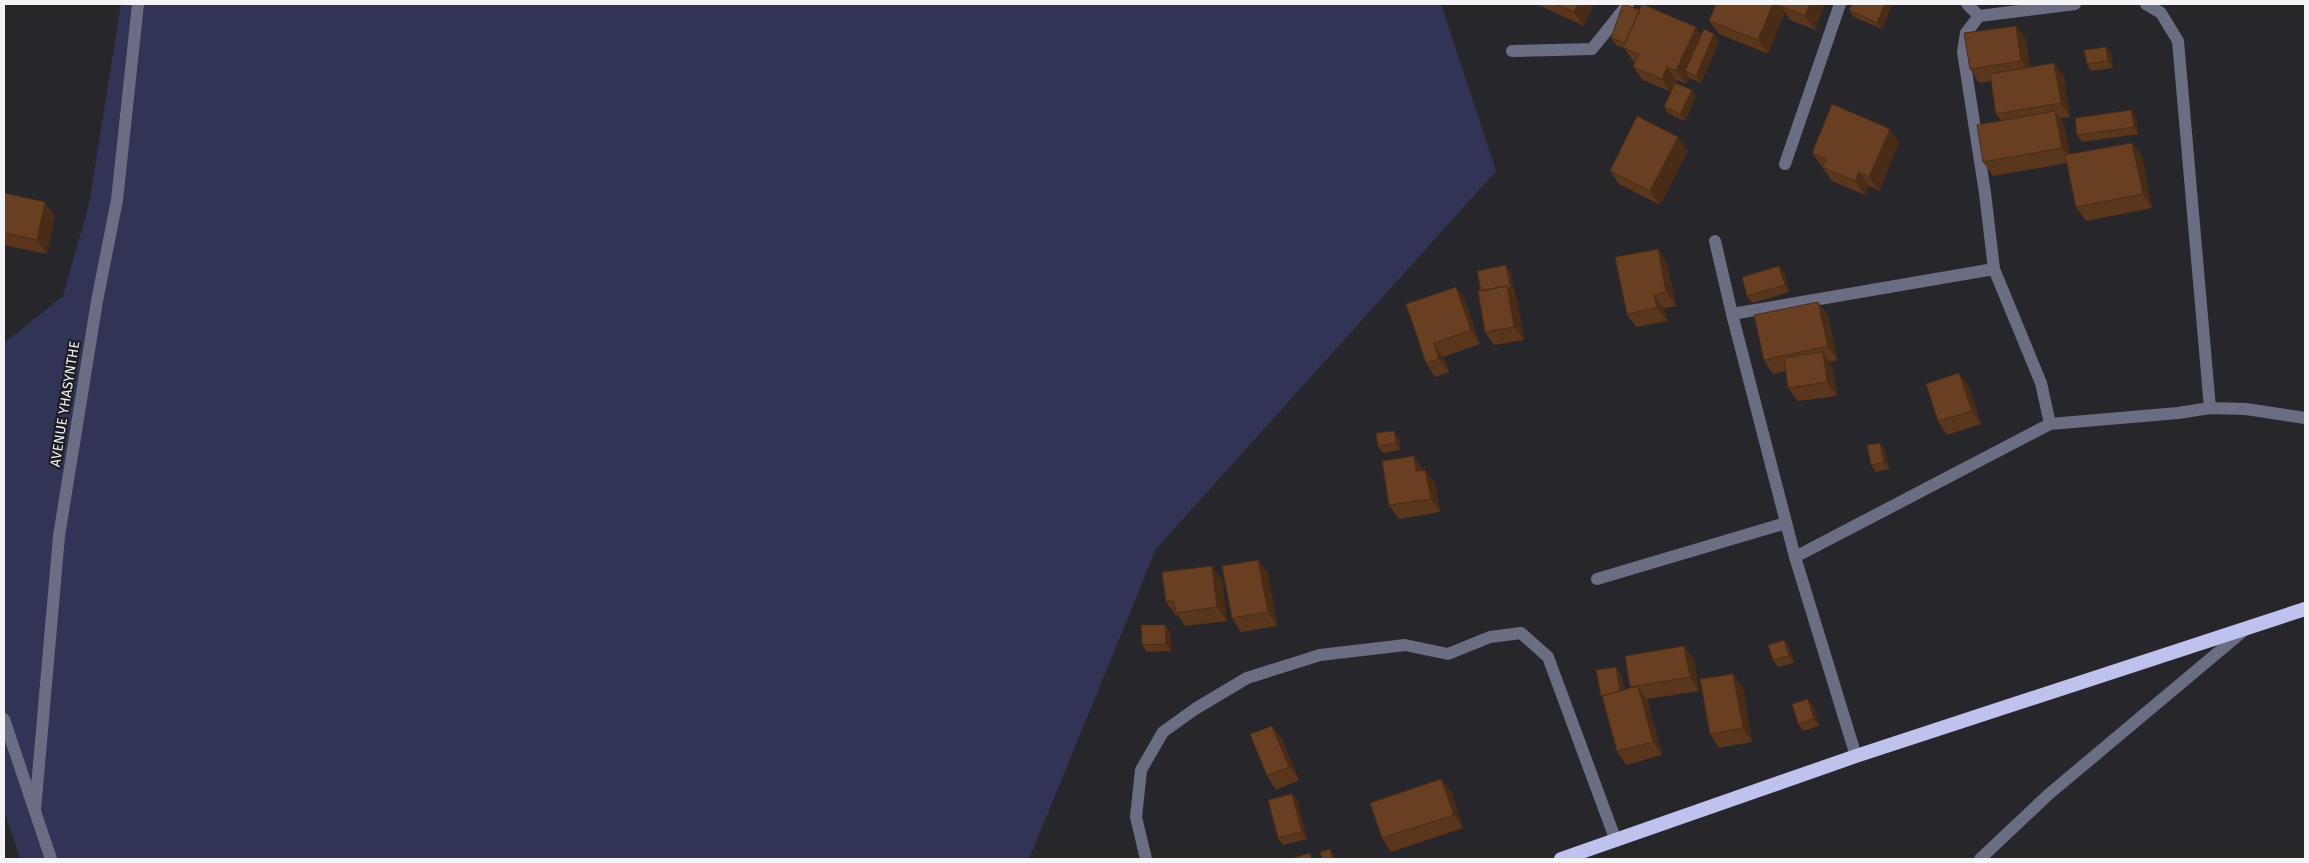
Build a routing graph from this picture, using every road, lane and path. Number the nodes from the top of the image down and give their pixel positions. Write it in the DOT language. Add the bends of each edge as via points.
graph roads {
  1 [pos="138,4"];
  2 [pos="1628,4"];
  3 [pos="1840,4"];
  4 [pos="1967,4"];
  5 [pos="2075,4"];
  6 [pos="2146,4"];
  7 [pos="2161,8"];
  8 [pos="1979,16"];
  9 [pos="1512,52"];
  10 [pos="1785,164"];
  11 [pos="1715,241"];
  12 [pos="1994,269"];
  13 [pos="1732,314"];
  14 [pos="2210,408"];
  15 [pos="2305,418"];
  16 [pos="2050,424"];
  17 [pos="1786,523"];
  18 [pos="1795,557"];
  19 [pos="1597,579"];
  20 [pos="2305,609"];
  21 [pos="2247,628"];
  22 [pos="4,719"];
  23 [pos="1856,756"];
  24 [pos="35,810"];
  25 [pos="1616,841"];
  26 [pos="50,859"];
  27 [pos="1146,859"];
  28 [pos="1561,859"];
  29 [pos="1980,859"];
  1 -- 24 [label="street, AVENUE YHASYNTHE" via="117,200 97,301 59,536"];
  2 -- 9 [label="street" via="1592,49"];
  3 -- 10 [label="street"];
  4 -- 8 [label="street"];
  5 -- 8 [label="street"];
  6 -- 7 [label="street"];
  7 -- 14 [label="street" via="2178,41"];
  8 -- 12 [label="street" via="1966,33 1963,52"];
  11 -- 13 [label="street"];
  12 -- 13 [label="street"];
  12 -- 16 [label="street" via="2041,383"];
  13 -- 17 [label="street"];
  14 -- 15 [label="street" via="2246,409"];
  14 -- 16 [label="street" via="2178,414"];
  16 -- 18 [label="street"];
  17 -- 18 [label="street"];
  17 -- 19 [label="street"];
  18 -- 23 [label="street"];
  20 -- 21 [label="highway"];
  21 -- 23 [label="highway"];
  21 -- 29 [label="street" via="2049,794"];
  22 -- 24 [label="street"];
  23 -- 25 [label="highway"];
  24 -- 26 [label="street"];
  25 -- 27 [label="street" via="1548,657 1521,633 1490,637 1448,654 1405,645 1320,655 1247,678 1194,709 1163,732 1141,770 1136,818"];
  25 -- 28 [label="highway"];
}
